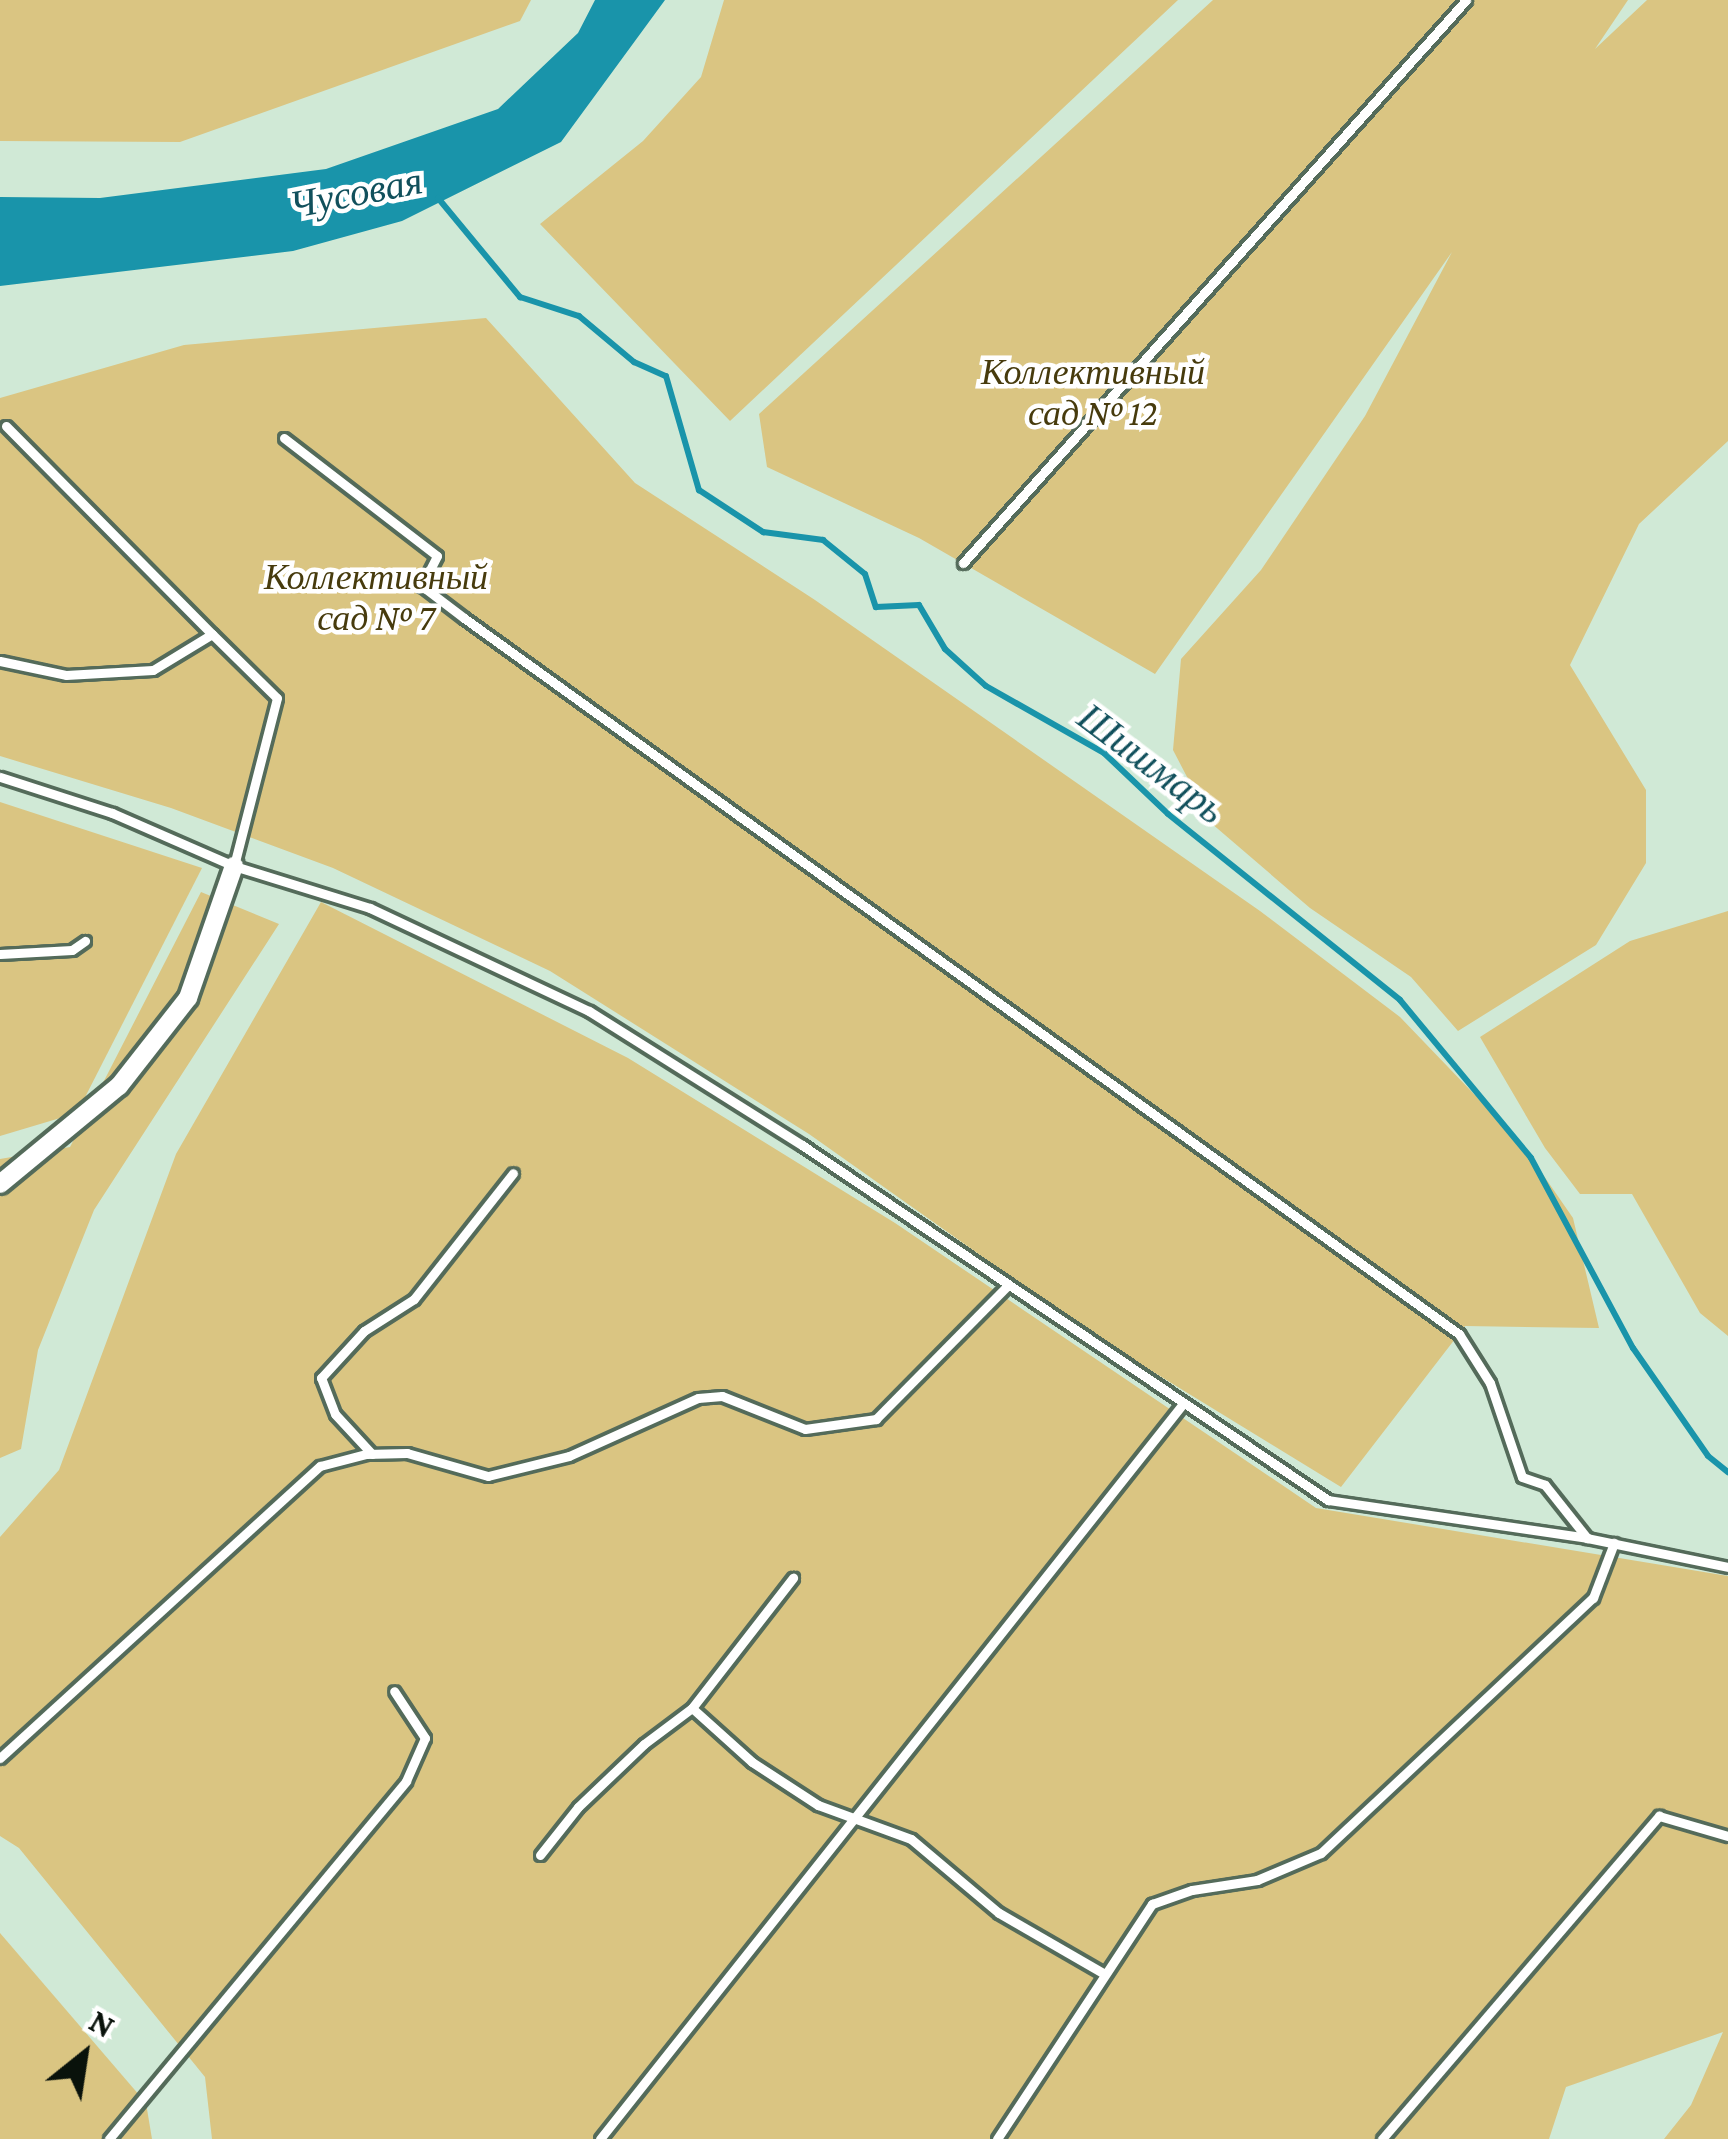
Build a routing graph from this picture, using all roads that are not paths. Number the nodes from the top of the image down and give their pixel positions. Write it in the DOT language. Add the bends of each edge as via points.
graph roads {
  1 [pos="1466,0"];
  2 [pos="6,426"];
  3 [pos="284,438"];
  4 [pos="963,563"];
  5 [pos="212,634"];
  6 [pos="0,661"];
  7 [pos="0,777"];
  8 [pos="234,866"];
  9 [pos="85,941"];
  10 [pos="0,954"];
  11 [pos="514,1173"];
  12 [pos="0,1184"];
  13 [pos="1007,1286"];
  14 [pos="1182,1405"];
  15 [pos="372,1454"];
  16 [pos="1587,1538"];
  17 [pos="1614,1543"];
  18 [pos="1728,1567"];
  19 [pos="793,1577"];
  20 [pos="394,1691"];
  21 [pos="692,1708"];
  22 [pos="0,1758"];
  23 [pos="855,1819"];
  24 [pos="1728,1836"];
  25 [pos="540,1855"];
  26 [pos="1103,1973"];
  27 [pos="109,2139"];
  28 [pos="600,2139"];
  29 [pos="997,2139"];
  30 [pos="1382,2139"];
  1 -- 4 [label="lane"];
  2 -- 5 [label="lane"];
  3 -- 16 [label="lane" via="437,556 422,586 1459,1334 1490,1383 1522,1478 1545,1485"];
  5 -- 6 [label="lane" via="153,670 65,675"];
  5 -- 8 [label="lane" via="277,698"];
  7 -- 8 [label="lane" via="112,813"];
  8 -- 12 [label="street" via="188,998 119,1086"];
  8 -- 13 [label="lane" via="370,908 589,1011"];
  9 -- 10 [label="lane" via="72,950"];
  11 -- 15 [label="lane" via="414,1299 364,1331 321,1378 335,1414"];
  13 -- 14 [label="lane"];
  13 -- 15 [label="lane" via="876,1419 805,1430 722,1396 698,1398 569,1456 488,1476 407,1453"];
  14 -- 16 [label="lane" via="1328,1500"];
  14 -- 23 [label="lane"];
  15 -- 22 [label="lane" via="320,1466"];
  16 -- 17 [label="lane"];
  17 -- 18 [label="lane"];
  17 -- 26 [label="lane" via="1593,1598 1321,1853 1257,1880 1152,1904"];
  19 -- 21 [label="lane"];
  20 -- 27 [label="lane" via="425,1738 406,1781"];
  21 -- 23 [label="lane" via="769,1773"];
  21 -- 25 [label="lane" via="595,1791"];
  23 -- 26 [label="lane" via="911,1839 999,1913"];
  23 -- 28 [label="lane"];
  24 -- 30 [label="lane" via="1659,1816"];
  26 -- 29 [label="lane"];
}
